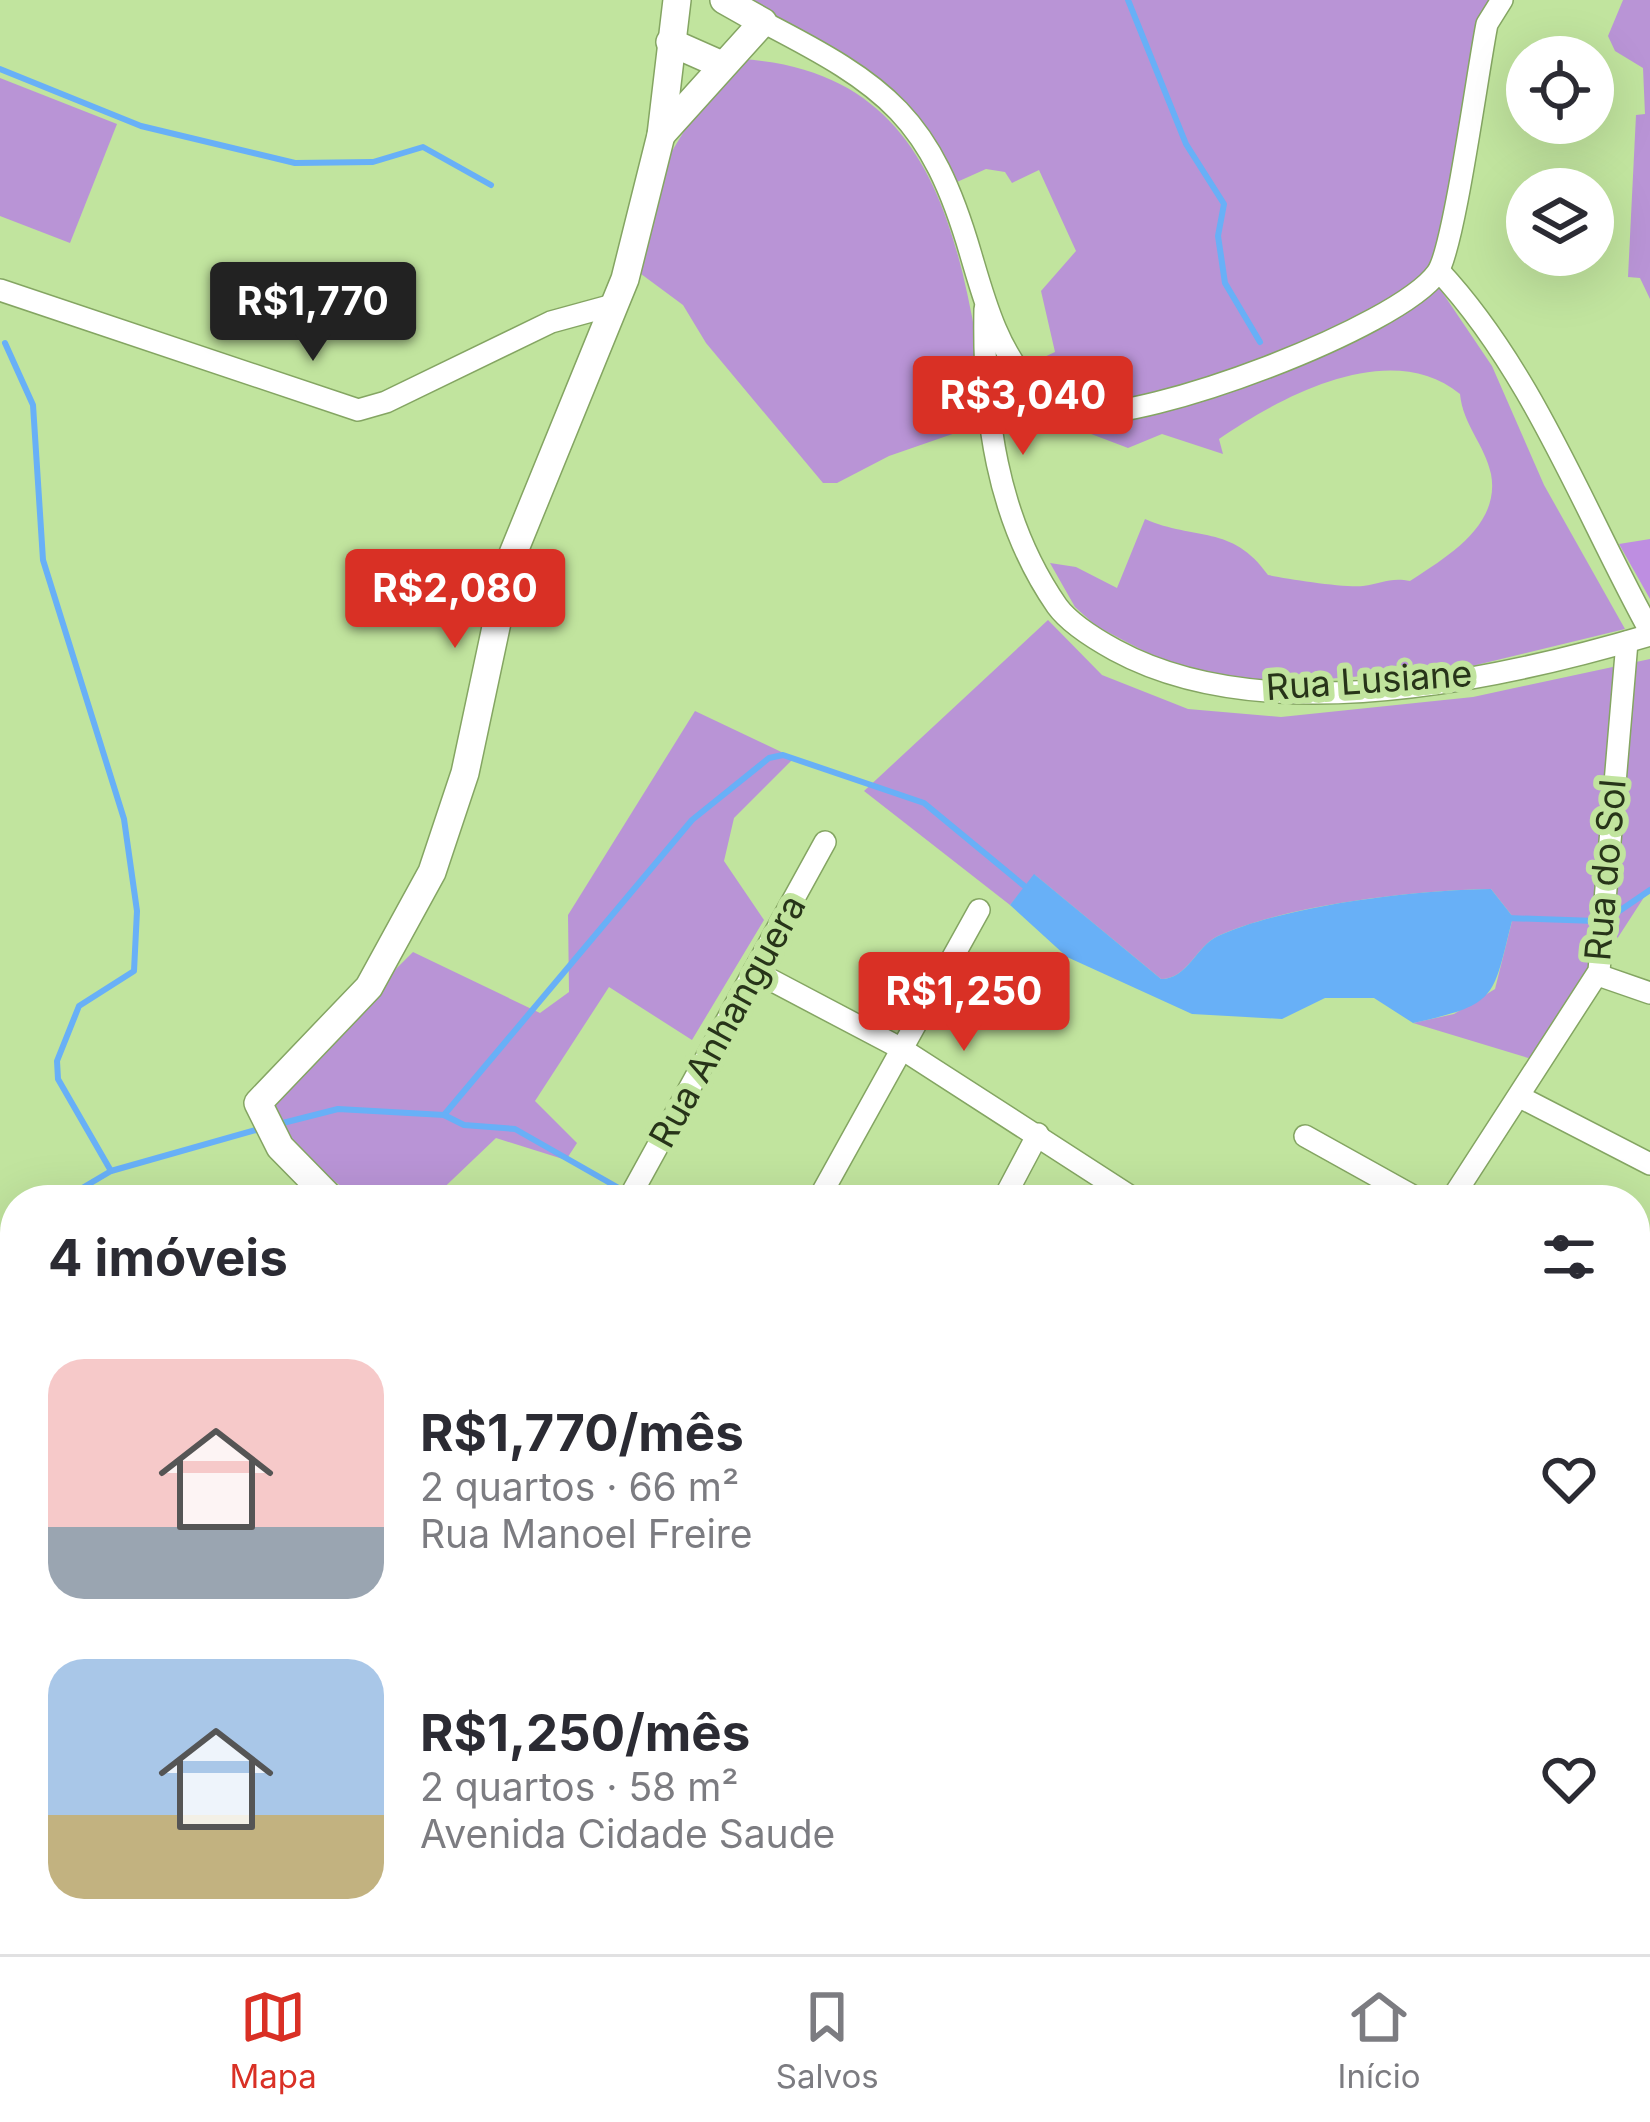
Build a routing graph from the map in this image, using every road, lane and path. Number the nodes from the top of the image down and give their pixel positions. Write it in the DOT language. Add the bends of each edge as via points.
graph roads {
  1 [pos="676,0"];
  2 [pos="724,0"];
  3 [pos="1502,0"];
  4 [pos="763,22"];
  5 [pos="670,42"];
  6 [pos="722,65"];
  7 [pos="661,134"];
  8 [pos="1439,271"];
  9 [pos="0,290"];
  10 [pos="613,305"];
  11 [pos="985,308"];
  12 [pos="1650,633"];
  13 [pos="1628,642"];
  14 [pos="825,842"];
  15 [pos="979,910"];
  16 [pos="754,971"];
  17 [pos="1598,975"];
  18 [pos="1650,993"];
  19 [pos="902,1048"];
  20 [pos="1520,1097"];
  21 [pos="1038,1134"];
  22 [pos="1305,1136"];
  23 [pos="1650,1164"];
  24 [pos="316,1185"];
  25 [pos="636,1185"];
  26 [pos="826,1185"];
  27 [pos="1011,1185"];
  28 [pos="1114,1185"];
  29 [pos="1393,1185"];
  30 [pos="1460,1185"];
  1 -- 5 [label="street"];
  2 -- 4 [label="street"];
  3 -- 8 [label="street" via="1487,24"];
  4 -- 6 [label="street"];
  4 -- 11 [label="street" via="851,69 905,113 956,207"];
  5 -- 6 [label="street"];
  5 -- 7 [label="street"];
  6 -- 7 [label="street"];
  7 -- 10 [label="street"];
  8 -- 11 [label="street" via="1409,302 1318,345 1235,380 1116,413 1074,413 1045,397 1028,383"];
  8 -- 12 [label="street" via="1525,393"];
  9 -- 10 [label="street" via="358,410 551,322"];
  10 -- 24 [label="street" via="510,561 465,773 431,872 369,986 264,1092 263,1122"];
  11 -- 13 [label="street, Rua Lusiane" via="991,440 1010,509 1058,607 1139,663 1230,688 1320,692 1452,680"];
  12 -- 13 [label="street, Rua Lusiane"];
  13 -- 17 [label="street, Rua do Sol"];
  14 -- 16 [label="street, Rua Anhanguera"];
  15 -- 19 [label="street"];
  16 -- 19 [label="street"];
  16 -- 25 [label="street, Rua Anhanguera"];
  17 -- 18 [label="street"];
  17 -- 20 [label="street, Rua do Sol"];
  19 -- 21 [label="street"];
  19 -- 26 [label="street"];
  20 -- 23 [label="street"];
  20 -- 30 [label="street, Rua do Sol"];
  21 -- 27 [label="street"];
  21 -- 28 [label="street"];
  22 -- 29 [label="street"];
}
